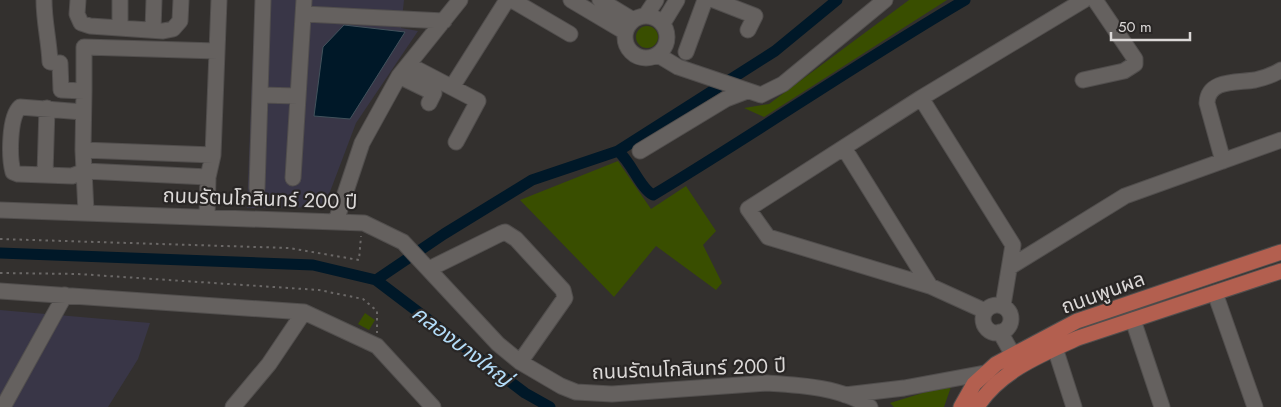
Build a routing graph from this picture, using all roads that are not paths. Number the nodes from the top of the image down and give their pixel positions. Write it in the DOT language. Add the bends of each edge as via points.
graph roads {
  1 [pos="44,0"];
  2 [pos="78,0"];
  3 [pos="120,0"];
  4 [pos="154,0"];
  5 [pos="180,0"];
  6 [pos="219,0"];
  7 [pos="263,0"];
  8 [pos="460,0"];
  9 [pos="507,0"];
  10 [pos="512,0"];
  11 [pos="571,0"];
  12 [pos="600,0"];
  13 [pos="656,0"];
  14 [pos="677,0"];
  15 [pos="705,0"];
  16 [pos="714,0"];
  17 [pos="885,0"];
  18 [pos="1084,0"];
  19 [pos="1095,0"];
  20 [pos="304,7"];
  21 [pos="444,21"];
  22 [pos="635,22"];
  23 [pos="663,23"];
  24 [pos="120,28"];
  25 [pos="153,30"];
  26 [pos="748,30"];
  27 [pos="570,34"];
  28 [pos="668,41"];
  29 [pos="217,51"];
  30 [pos="686,52"];
  31 [pos="658,55"];
  32 [pos="404,70"];
  33 [pos="1281,70"];
  34 [pos="710,76"];
  35 [pos="1083,80"];
  36 [pos="452,87"];
  37 [pos="743,90"];
  38 [pos="84,91"];
  39 [pos="260,95"];
  40 [pos="298,96"];
  41 [pos="921,98"];
  42 [pos="429,103"];
  43 [pos="47,108"];
  44 [pos="83,112"];
  45 [pos="1281,140"];
  46 [pos="456,142"];
  47 [pos="844,148"];
  48 [pos="83,150"];
  49 [pos="640,151"];
  50 [pos="213,155"];
  51 [pos="1223,161"];
  52 [pos="85,171"];
  53 [pos="44,174"];
  54 [pos="208,178"];
  55 [pos="293,178"];
  56 [pos="257,188"];
  57 [pos="0,210"];
  58 [pos="86,212"];
  59 [pos="206,216"];
  60 [pos="336,221"];
  61 [pos="1281,252"];
  62 [pos="427,266"];
  63 [pos="1010,267"];
  64 [pos="1281,271"];
  65 [pos="930,286"];
  66 [pos="0,291"];
  67 [pos="1215,293"];
  68 [pos="65,295"];
  69 [pos="1003,305"];
  70 [pos="985,311"];
  71 [pos="304,312"];
  72 [pos="1133,320"];
  73 [pos="1000,332"];
  74 [pos="1055,348"];
  75 [pos="1013,355"];
  76 [pos="520,362"];
  77 [pos="985,373"];
  78 [pos="6,385"];
  79 [pos="843,395"];
  80 [pos="3,407"];
  81 [pos="233,407"];
  82 [pos="433,407"];
  83 [pos="870,407"];
  84 [pos="961,407"];
  85 [pos="977,407"];
  86 [pos="1074,407"];
  87 [pos="1162,407"];
  88 [pos="1255,407"];
  1 -- 38 [label="street" via="44,26 49,36 50,62 60,63 61,90"];
  2 -- 24 [label="street" via="82,23"];
  3 -- 24 [label="street"];
  4 -- 25 [label="street"];
  5 -- 25 [label="street" via="180,21 173,29"];
  6 -- 29 [label="street"];
  7 -- 39 [label="street"];
  8 -- 21 [label="street"];
  9 -- 36 [label="street"];
  10 -- 27 [label="street"];
  11 -- 22 [label="street"];
  12 -- 22 [label="street"];
  13 -- 22 [label="street"];
  14 -- 23 [label="street"];
  15 -- 30 [label="street"];
  16 -- 26 [label="street" via="755,16"];
  17 -- 37 [label="street" via="783,84 761,95"];
  18 -- 41 [label="street"];
  19 -- 35 [label="street" via="1135,59 1135,64 1124,71"];
  20 -- 21 [label="street"];
  20 -- 40 [label="street"];
  21 -- 32 [label="street"];
  22 -- 23 [label="street" via="656,18"];
  22 -- 31 [label="street" via="624,39 631,53 645,59"];
  23 -- 28 [label="street"];
  24 -- 25 [label="street"];
  28 -- 30 [label="street"];
  28 -- 31 [label="street"];
  29 -- 38 [label="street" via="84,47"];
  29 -- 50 [label="street"];
  30 -- 34 [label="street"];
  31 -- 34 [label="street" via="678,67"];
  32 -- 36 [label="street"];
  32 -- 42 [label="street" via="434,93"];
  32 -- 60 [label="street" via="362,143"];
  33 -- 51 [label="street" via="1211,90 1207,103"];
  34 -- 37 [label="street"];
  36 -- 46 [label="street" via="478,101"];
  37 -- 49 [label="street"];
  38 -- 44 [label="street"];
  39 -- 40 [label="street"];
  39 -- 56 [label="street"];
  40 -- 55 [label="street"];
  41 -- 47 [label="street"];
  41 -- 63 [label="street" via="1013,245"];
  43 -- 44 [label="street"];
  43 -- 53 [label="street"];
  43 -- 53 [label="street" via="20,107 12,119 13,172"];
  44 -- 48 [label="street"];
  45 -- 51 [label="street"];
  47 -- 65 [label="street"];
  47 -- 65 [label="street" via="748,209 768,238"];
  48 -- 50 [label="street"];
  48 -- 52 [label="street"];
  50 -- 54 [label="street"];
  51 -- 63 [label="street" via="1126,196"];
  52 -- 53 [label="street" via="72,176"];
  52 -- 54 [label="street"];
  52 -- 58 [label="street"];
  54 -- 59 [label="street"];
  57 -- 58 [label="street, ถนนรัตนโกสินทร์ 200 ปี"];
  58 -- 59 [label="street, ถนนรัตนโกสินทร์ 200 ปี"];
  59 -- 60 [label="street, ถนนรัตนโกสินทร์ 200 ปี"];
  60 -- 62 [label="street, ถนนรัตนโกสินทร์ 200 ปี" via="374,226 404,242"];
  61 -- 75 [label="main road, ถนนพูนผล" via="1077,321"];
  62 -- 76 [label="street, ถนนรัตนโกสินทร์ 200 ปี" via="498,344"];
  62 -- 76 [label="street" via="505,232 516,239 563,290 565,298"];
  63 -- 69 [label="street"];
  64 -- 67 [label="main road, ถนนพูนผล"];
  65 -- 70 [label="street"];
  66 -- 68 [label="street"];
  67 -- 72 [label="main road, ถนนพูนผล"];
  67 -- 88 [label="street"];
  68 -- 71 [label="street"];
  68 -- 78 [label="street"];
  69 -- 70 [label="street" via="993,305"];
  69 -- 73 [label="street" via="1011,321 1010,326"];
  70 -- 73 [label="street" via="988,329"];
  71 -- 81 [label="street" via="270,364"];
  71 -- 82 [label="street" via="377,346"];
  72 -- 74 [label="main road, ถนนพูนผล"];
  72 -- 87 [label="street"];
  73 -- 75 [label="street"];
  74 -- 85 [label="main road, ถนนพูนผล" via="1000,381"];
  74 -- 86 [label="street"];
  75 -- 77 [label="main road, ถนนพูนผล"];
  76 -- 79 [label="street, ถนนรัตนโกสินทร์ 200 ปี" via="561,386 593,394 767,383 811,387"];
  77 -- 79 [label="street"];
  77 -- 84 [label="main road, ถนนพูนผล" via="974,384"];
  78 -- 80 [label="street"];
  79 -- 83 [label="street, ถนนรัตนโกสินทร์ 200 ปี"];
}
